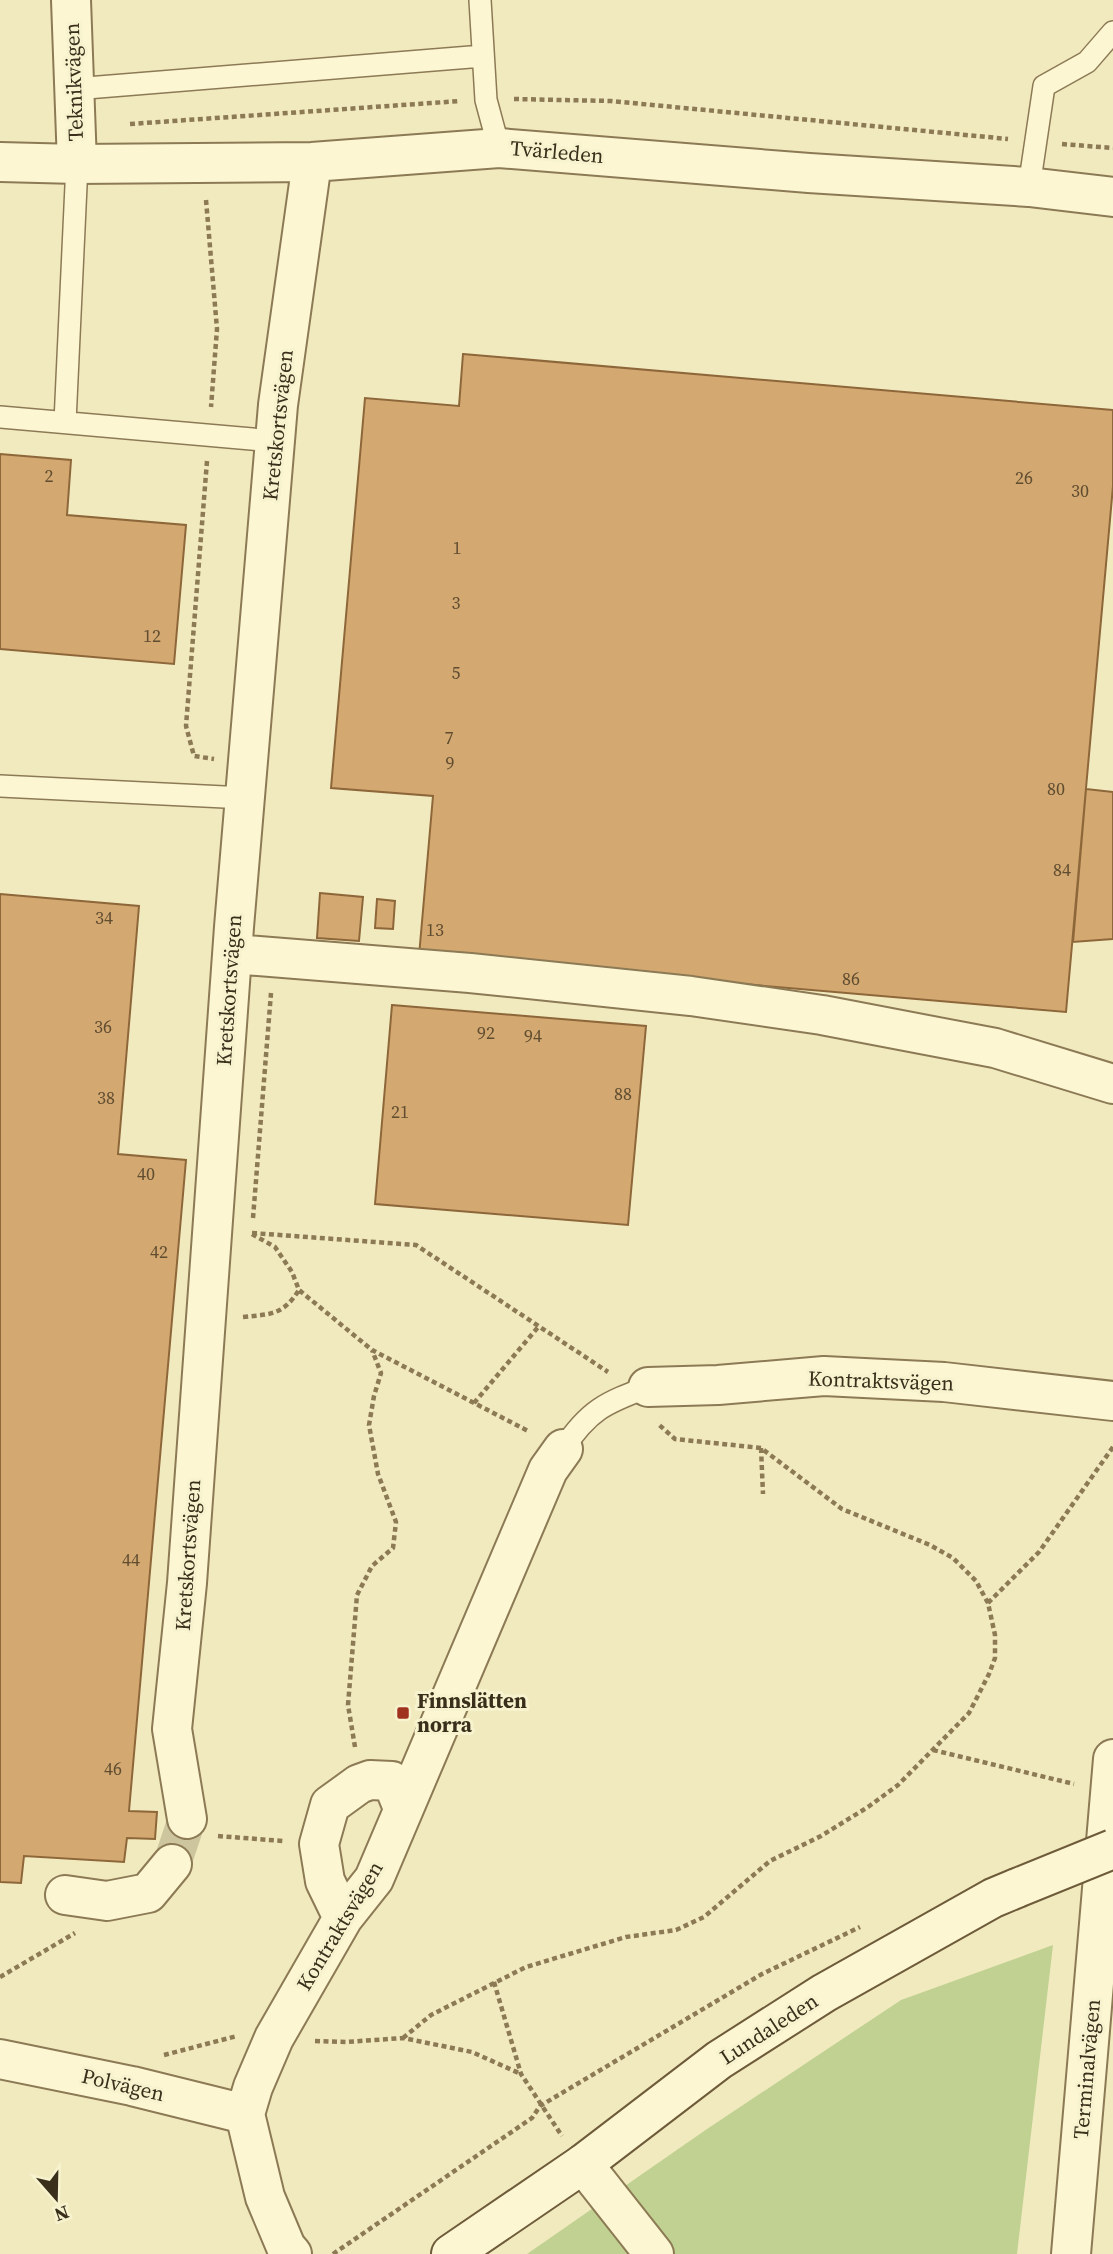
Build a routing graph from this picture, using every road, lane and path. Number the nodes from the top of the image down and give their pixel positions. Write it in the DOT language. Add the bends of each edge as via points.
graph roads {
  1 [pos="71,0"];
  2 [pos="480,0"];
  3 [pos="1113,32"];
  4 [pos="483,56"];
  5 [pos="74,89"];
  6 [pos="486,100"];
  7 [pos="199,119"];
  8 [pos="1036,141"];
  9 [pos="499,148"];
  10 [pos="1113,148"];
  11 [pos="0,162"];
  12 [pos="312,162"];
  13 [pos="77,164"];
  14 [pos="1028,187"];
  15 [pos="1113,197"];
  16 [pos="0,416"];
  17 [pos="65,422"];
  18 [pos="275,441"];
  19 [pos="0,786"];
  20 [pos="245,798"];
  21 [pos="233,954"];
  22 [pos="274,957"];
  23 [pos="1113,1084"];
  24 [pos="252,1233"];
  25 [pos="299,1290"];
  26 [pos="204,1319"];
  27 [pos="539,1326"];
  28 [pos="372,1350"];
  29 [pos="642,1389"];
  30 [pos="1113,1401"];
  31 [pos="474,1403"];
  32 [pos="1113,1447"];
  33 [pos="563,1448"];
  34 [pos="761,1448"];
  35 [pos="763,1494"];
  36 [pos="988,1603"];
  37 [pos="932,1750"];
  38 [pos="1112,1776"];
  39 [pos="359,1784"];
  40 [pos="403,1808"];
  41 [pos="202,1827"];
  42 [pos="319,1844"];
  43 [pos="1113,1849"];
  44 [pos="172,1864"];
  45 [pos="65,1895"];
  46 [pos="107,1901"];
  47 [pos="343,1918"];
  48 [pos="777,1967"];
  49 [pos="0,1977"];
  50 [pos="494,1982"];
  51 [pos="274,2038"];
  52 [pos="403,2038"];
  53 [pos="158,2057"];
  54 [pos="0,2059"];
  55 [pos="521,2074"];
  56 [pos="540,2106"];
  57 [pos="245,2114"];
  58 [pos="583,2164"];
  59 [pos="292,2254"];
  60 [pos="333,2254"];
  61 [pos="452,2254"];
  62 [pos="654,2254"];
  63 [pos="1071,2254"];
  1 -- 5 [label="street, Teknikvägen"];
  2 -- 4 [label="lane"];
  3 -- 8 [label="lane" via="1087,62 1044,86"];
  4 -- 5 [label="lane"];
  4 -- 6 [label="lane"];
  5 -- 13 [label="street, Teknikvägen"];
  6 -- 7 [label="path"];
  6 -- 8 [label="path" via="611,101"];
  6 -- 9 [label="lane"];
  8 -- 10 [label="path"];
  8 -- 14 [label="lane"];
  9 -- 12 [label="street, Tvärleden"];
  9 -- 14 [label="street, Tvärleden"];
  11 -- 13 [label="street, Tvärleden"];
  12 -- 13 [label="street, Tvärleden"];
  12 -- 18 [label="street, Kretskortsvägen"];
  13 -- 17 [label="lane"];
  14 -- 15 [label="street, Tvärleden"];
  16 -- 17 [label="lane"];
  17 -- 18 [label="lane"];
  18 -- 20 [label="street, Kretskortsvägen"];
  19 -- 20 [label="lane"];
  20 -- 21 [label="street, Kretskortsvägen"];
  21 -- 22 [label="street"];
  21 -- 26 [label="street, Kretskortsvägen"];
  22 -- 23 [label="street" via="470,972 822,1015 995,1048"];
  22 -- 24 [label="path"];
  24 -- 25 [label="path" via="275,1247"];
  24 -- 27 [label="path" via="416,1245"];
  25 -- 26 [label="path" via="287,1307 265,1315"];
  25 -- 28 [label="path"];
  26 -- 41 [label="street, Kretskortsvägen" via="187,1583 172,1729"];
  27 -- 29 [label="path"];
  27 -- 31 [label="path"];
  28 -- 31 [label="path"];
  28 -- 39 [label="path" via="381,1373 369,1424 378,1474 396,1522 393,1548 372,1566 357,1595 348,1705"];
  29 -- 30 [label="street, Kontraktsvägen" via="824,1376 944,1382"];
  29 -- 33 [label="lane" via="613,1399 580,1424"];
  29 -- 34 [label="path" via="659,1426 675,1439"];
  31 -- 33 [label="path"];
  32 -- 36 [label="path" via="1040,1552"];
  33 -- 40 [label="street, Kontraktsvägen" via="548,1470"];
  34 -- 35 [label="path"];
  34 -- 36 [label="path" via="842,1509 953,1558 976,1581"];
  36 -- 37 [label="path" via="995,1635 989,1674 969,1713"];
  37 -- 38 [label="path"];
  37 -- 50 [label="path" via="869,1807 770,1861 704,1917 676,1930 626,1937 526,1967"];
  38 -- 63 [label="street, Terminalvägen"];
  39 -- 40 [label="street" via="392,1781"];
  39 -- 42 [label="street" via="330,1805"];
  40 -- 47 [label="street, Kontraktsvägen" via="373,1879"];
  41 -- 42 [label="path"];
  42 -- 47 [label="street" via="326,1881"];
  43 -- 58 [label="street, Lundaleden, bridge" via="993,1898 824,1993 719,2060"];
  44 -- 46 [label="street" via="148,1893"];
  45 -- 46 [label="street"];
  46 -- 49 [label="path" via="77,1931"];
  47 -- 51 [label="street, Kontraktsvägen"];
  48 -- 56 [label="path"];
  50 -- 52 [label="path" via="431,2014"];
  50 -- 55 [label="path"];
  51 -- 52 [label="path" via="346,2042"];
  51 -- 53 [label="path" via="244,2034"];
  51 -- 57 [label="street, Kontraktsvägen"];
  52 -- 55 [label="path" via="472,2052"];
  54 -- 57 [label="street, Polvägen"];
  55 -- 56 [label="path"];
  56 -- 58 [label="path"];
  56 -- 60 [label="path" via="532,2118"];
  57 -- 59 [label="street" via="265,2197"];
  58 -- 61 [label="street, Lundaleden"];
  58 -- 62 [label="street"];
}
